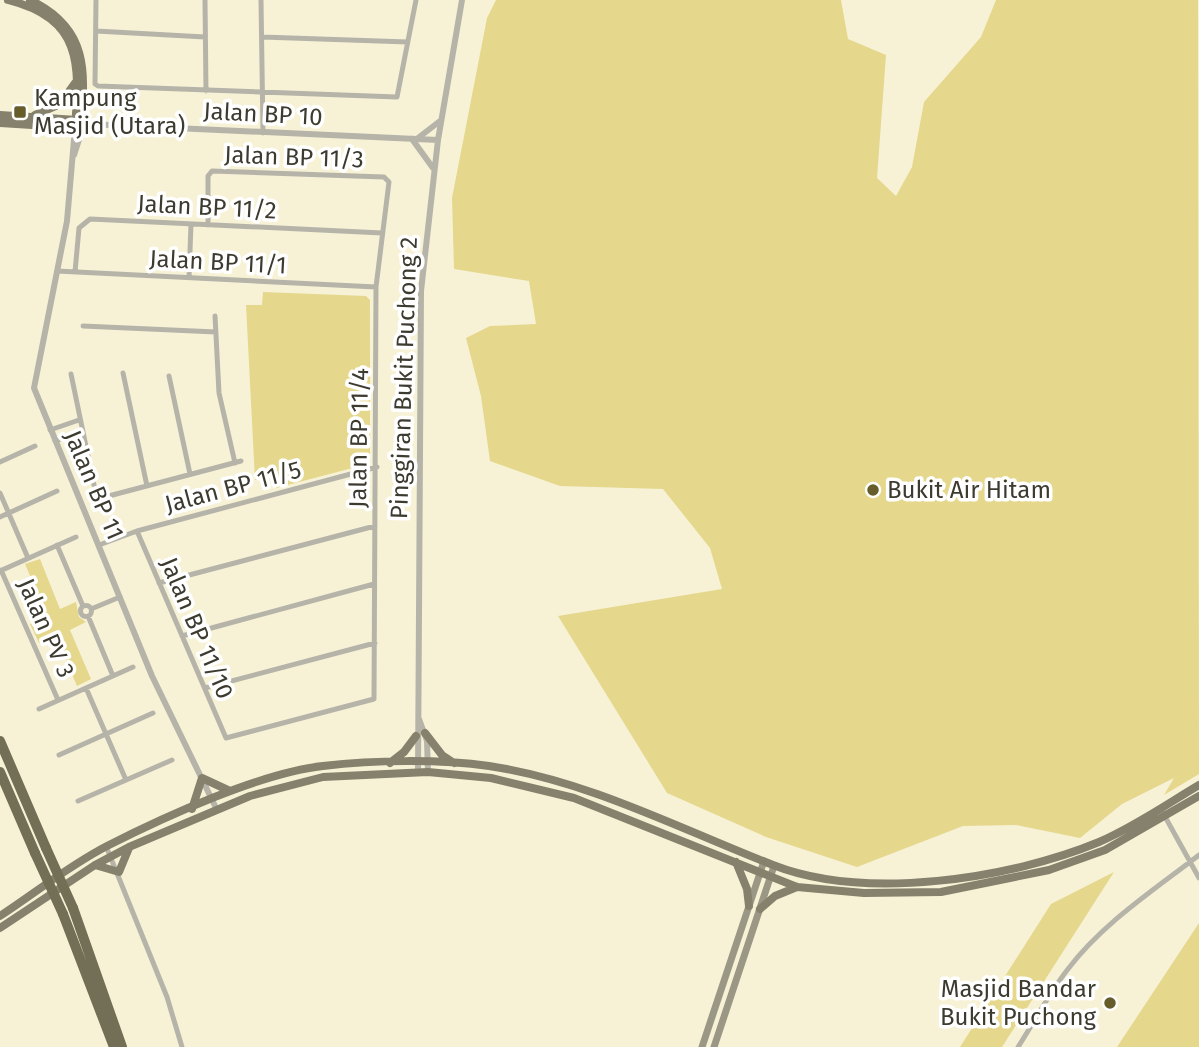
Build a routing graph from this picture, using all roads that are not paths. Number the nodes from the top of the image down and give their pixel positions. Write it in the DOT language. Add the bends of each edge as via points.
graph roads {
  1 [pos="8,0"];
  2 [pos="30,0"];
  3 [pos="96,0"];
  4 [pos="205,0"];
  5 [pos="261,0"];
  6 [pos="416,0"];
  7 [pos="462,0"];
  8 [pos="96,31"];
  9 [pos="205,37"];
  10 [pos="262,37"];
  11 [pos="408,43"];
  12 [pos="77,80"];
  13 [pos="206,91"];
  14 [pos="262,94"];
  15 [pos="0,115"];
  16 [pos="22,118"];
  17 [pos="441,120"];
  18 [pos="0,123"];
  19 [pos="80,124"];
  20 [pos="263,133"];
  21 [pos="414,139"];
  22 [pos="438,140"];
  23 [pos="434,170"];
  24 [pos="387,179"];
  25 [pos="191,224"];
  26 [pos="208,225"];
  27 [pos="382,233"];
  28 [pos="57,271"];
  29 [pos="75,272"];
  30 [pos="189,278"];
  31 [pos="376,287"];
  32 [pos="215,316"];
  33 [pos="83,327"];
  34 [pos="216,332"];
  35 [pos="123,373"];
  36 [pos="71,374"];
  37 [pos="170,376"];
  38 [pos="79,421"];
  39 [pos="50,430"];
  40 [pos="82,432"];
  41 [pos="55,440"];
  42 [pos="35,446"];
  43 [pos="0,462"];
  44 [pos="377,467"];
  45 [pos="190,474"];
  46 [pos="147,486"];
  47 [pos="57,491"];
  48 [pos="0,493"];
  49 [pos="9,513"];
  50 [pos="0,517"];
  51 [pos="375,526"];
  52 [pos="137,531"];
  53 [pos="76,537"];
  54 [pos="57,545"];
  55 [pos="99,545"];
  56 [pos="28,558"];
  57 [pos="1,570"];
  58 [pos="159,583"];
  59 [pos="374,584"];
  60 [pos="120,597"];
  61 [pos="83,606"];
  62 [pos="91,609"];
  63 [pos="88,616"];
  64 [pos="182,636"];
  65 [pos="375,643"];
  66 [pos="133,667"];
  67 [pos="113,676"];
  68 [pos="86,688"];
  69 [pos="205,688"];
  70 [pos="58,700"];
  71 [pos="39,709"];
  72 [pos="153,713"];
  73 [pos="106,734"];
  74 [pos="421,735"];
  75 [pos="226,738"];
  76 [pos="0,741"];
  77 [pos="59,755"];
  78 [pos="172,760"];
  79 [pos="390,763"];
  80 [pos="418,763"];
  81 [pos="428,763"];
  82 [pos="454,764"];
  83 [pos="0,772"];
  84 [pos="428,772"];
  85 [pos="418,773"];
  86 [pos="202,778"];
  87 [pos="126,780"];
  88 [pos="1199,785"];
  89 [pos="235,791"];
  90 [pos="1199,796"];
  91 [pos="211,799"];
  92 [pos="78,801"];
  93 [pos="192,809"];
  94 [pos="217,810"];
  95 [pos="1162,812"];
  96 [pos="106,846"];
  97 [pos="129,846"];
  98 [pos="111,855"];
  99 [pos="1199,855"];
  100 [pos="764,861"];
  101 [pos="1191,861"];
  102 [pos="735,862"];
  103 [pos="94,864"];
  104 [pos="774,866"];
  105 [pos="119,872"];
  106 [pos="760,873"];
  107 [pos="770,877"];
  108 [pos="1199,878"];
  109 [pos="797,887"];
  110 [pos="901,889"];
  111 [pos="749,906"];
  112 [pos="760,909"];
  113 [pos="68,911"];
  114 [pos="0,916"];
  115 [pos="0,928"];
  116 [pos="710,1022"];
  117 [pos="721,1026"];
  118 [pos="114,1047"];
  119 [pos="122,1047"];
  120 [pos="182,1047"];
  121 [pos="702,1047"];
  122 [pos="714,1047"];
  123 [pos="1018,1047"];
  1 -- 12 [label="main road" via="29,5 62,32 73,47"];
  2 -- 19 [label="main road" via="46,8 78,43 83,58"];
  3 -- 8 [label="street"];
  4 -- 9 [label="street"];
  5 -- 10 [label="street"];
  6 -- 11 [label="street"];
  7 -- 17 [label="street, Pinggiran Bukit Puchong 2"];
  8 -- 9 [label="street"];
  8 -- 13 [label="street" via="98,86"];
  9 -- 13 [label="street"];
  10 -- 11 [label="street"];
  10 -- 14 [label="street"];
  11 -- 14 [label="street" via="398,96"];
  12 -- 16 [label="main road" via="55,108"];
  12 -- 19 [label="main road"];
  13 -- 14 [label="street"];
  14 -- 20 [label="street"];
  15 -- 16 [label="main road"];
  16 -- 19 [label="main road"];
  17 -- 21 [label="street"];
  17 -- 22 [label="street, Pinggiran Bukit Puchong 2"];
  18 -- 19 [label="main road"];
  19 -- 20 [label="street, Jalan BP 10"];
  19 -- 28 [label="street, Jalan BP 11"];
  20 -- 21 [label="street, Jalan BP 10"];
  21 -- 22 [label="street, Jalan BP 10"];
  21 -- 23 [label="street"];
  22 -- 23 [label="street, Pinggiran Bukit Puchong 2"];
  23 -- 74 [label="street, Pinggiran Bukit Puchong 2" via="421,291"];
  24 -- 26 [label="street, Jalan BP 11/3" via="212,171 208,176"];
  24 -- 27 [label="street, Jalan BP 11/4"];
  25 -- 26 [label="street, Jalan BP 11/2"];
  25 -- 29 [label="street, Jalan BP 11/2" via="90,219 79,228"];
  25 -- 30 [label="street"];
  26 -- 27 [label="street, Jalan BP 11/2"];
  27 -- 31 [label="street, Jalan BP 11/4"];
  28 -- 29 [label="street, Jalan BP 11/1"];
  28 -- 39 [label="street, Jalan BP 11" via="34,378 37,400"];
  29 -- 30 [label="street, Jalan BP 11/1"];
  30 -- 31 [label="street, Jalan BP 11/1"];
  31 -- 44 [label="street, Jalan BP 11/4"];
  32 -- 34 [label="street"];
  33 -- 34 [label="street"];
  34 -- 45 [label="street" via="219,393 238,462"];
  35 -- 46 [label="street"];
  36 -- 38 [label="street"];
  37 -- 45 [label="street"];
  38 -- 39 [label="street"];
  38 -- 40 [label="street"];
  39 -- 41 [label="street, Jalan BP 11"];
  40 -- 41 [label="street"];
  40 -- 46 [label="street" via="98,493 105,497"];
  41 -- 55 [label="street, Jalan BP 11"];
  42 -- 43 [label="street"];
  44 -- 51 [label="street, Jalan BP 11/4"];
  44 -- 52 [label="street, Jalan BP 11/5"];
  45 -- 46 [label="street"];
  47 -- 49 [label="street"];
  48 -- 49 [label="street"];
  49 -- 50 [label="street"];
  49 -- 56 [label="street"];
  51 -- 58 [label="street"];
  51 -- 59 [label="street, Jalan BP 11/4"];
  52 -- 55 [label="street, Jalan BP 11/5"];
  52 -- 58 [label="street, Jalan BP 11/10"];
  53 -- 54 [label="street"];
  54 -- 56 [label="street"];
  54 -- 61 [label="street"];
  55 -- 60 [label="street, Jalan BP 11"];
  56 -- 57 [label="street"];
  57 -- 70 [label="street, Jalan PV 3"];
  58 -- 64 [label="street, Jalan BP 11/10"];
  59 -- 64 [label="street"];
  59 -- 65 [label="street, Jalan BP 11/4"];
  60 -- 62 [label="street"];
  60 -- 86 [label="street, Jalan BP 11"];
  61 -- 62 [label="street"];
  61 -- 63 [label="street" via="81,612"];
  62 -- 63 [label="street"];
  63 -- 67 [label="street"];
  64 -- 69 [label="street, Jalan BP 11/10"];
  65 -- 69 [label="street"];
  65 -- 75 [label="street, Jalan BP 11/4" via="374,699"];
  66 -- 67 [label="street"];
  67 -- 68 [label="street"];
  68 -- 70 [label="street"];
  68 -- 73 [label="street"];
  69 -- 75 [label="street, Jalan BP 11/10"];
  70 -- 71 [label="street"];
  72 -- 73 [label="street"];
  73 -- 77 [label="street"];
  73 -- 87 [label="street"];
  74 -- 79 [label="main road"];
  74 -- 80 [label="street, Pinggiran Bukit Puchong 2"];
  74 -- 81 [label="street, Pinggiran Bukit Puchong 2"];
  74 -- 82 [label="main road"];
  76 -- 113 [label="highway, bridge"];
  78 -- 87 [label="street"];
  79 -- 80 [label="main road"];
  79 -- 89 [label="main road" via="323,766"];
  80 -- 81 [label="main road"];
  80 -- 85 [label="street, Pinggiran Bukit Puchong 2"];
  81 -- 82 [label="main road"];
  81 -- 84 [label="street, Pinggiran Bukit Puchong 2"];
  82 -- 100 [label="main road" via="491,766 575,786"];
  83 -- 113 [label="highway, bridge" via="35,853"];
  84 -- 85 [label="main road"];
  84 -- 102 [label="main road" via="491,778 574,799"];
  85 -- 94 [label="main road" via="323,777 250,796"];
  86 -- 89 [label="main road"];
  86 -- 91 [label="street, Jalan BP 11"];
  86 -- 93 [label="main road"];
  87 -- 92 [label="street"];
  88 -- 95 [label="main road"];
  89 -- 91 [label="main road"];
  90 -- 95 [label="main road"];
  91 -- 93 [label="main road"];
  91 -- 94 [label="street, Jalan BP 11"];
  93 -- 96 [label="main road"];
  94 -- 97 [label="main road"];
  95 -- 101 [label="street"];
  95 -- 110 [label="main road" via="1105,850 1049,870 992,884"];
  96 -- 98 [label="street"];
  96 -- 114 [label="main road"];
  97 -- 98 [label="main road"];
  97 -- 105 [label="main road"];
  98 -- 103 [label="main road"];
  98 -- 105 [label="street"];
  99 -- 101 [label="street"];
  100 -- 104 [label="main road"];
  100 -- 106 [label="main road"];
  101 -- 108 [label="street"];
  101 -- 123 [label="street" via="1092,943 1068,969"];
  102 -- 106 [label="main road"];
  102 -- 111 [label="main road"];
  103 -- 105 [label="main road"];
  103 -- 115 [label="main road"];
  104 -- 107 [label="main road"];
  104 -- 110 [label="main road"];
  105 -- 120 [label="street"];
  106 -- 107 [label="main road"];
  106 -- 111 [label="main road"];
  107 -- 109 [label="main road"];
  107 -- 112 [label="main road"];
  109 -- 110 [label="main road"];
  109 -- 112 [label="main road" via="775,896"];
  111 -- 116 [label="main road"];
  112 -- 117 [label="main road"];
  113 -- 118 [label="highway"];
  113 -- 119 [label="highway"];
  116 -- 117 [label="main road"];
  116 -- 121 [label="main road"];
  117 -- 122 [label="main road"];
}
